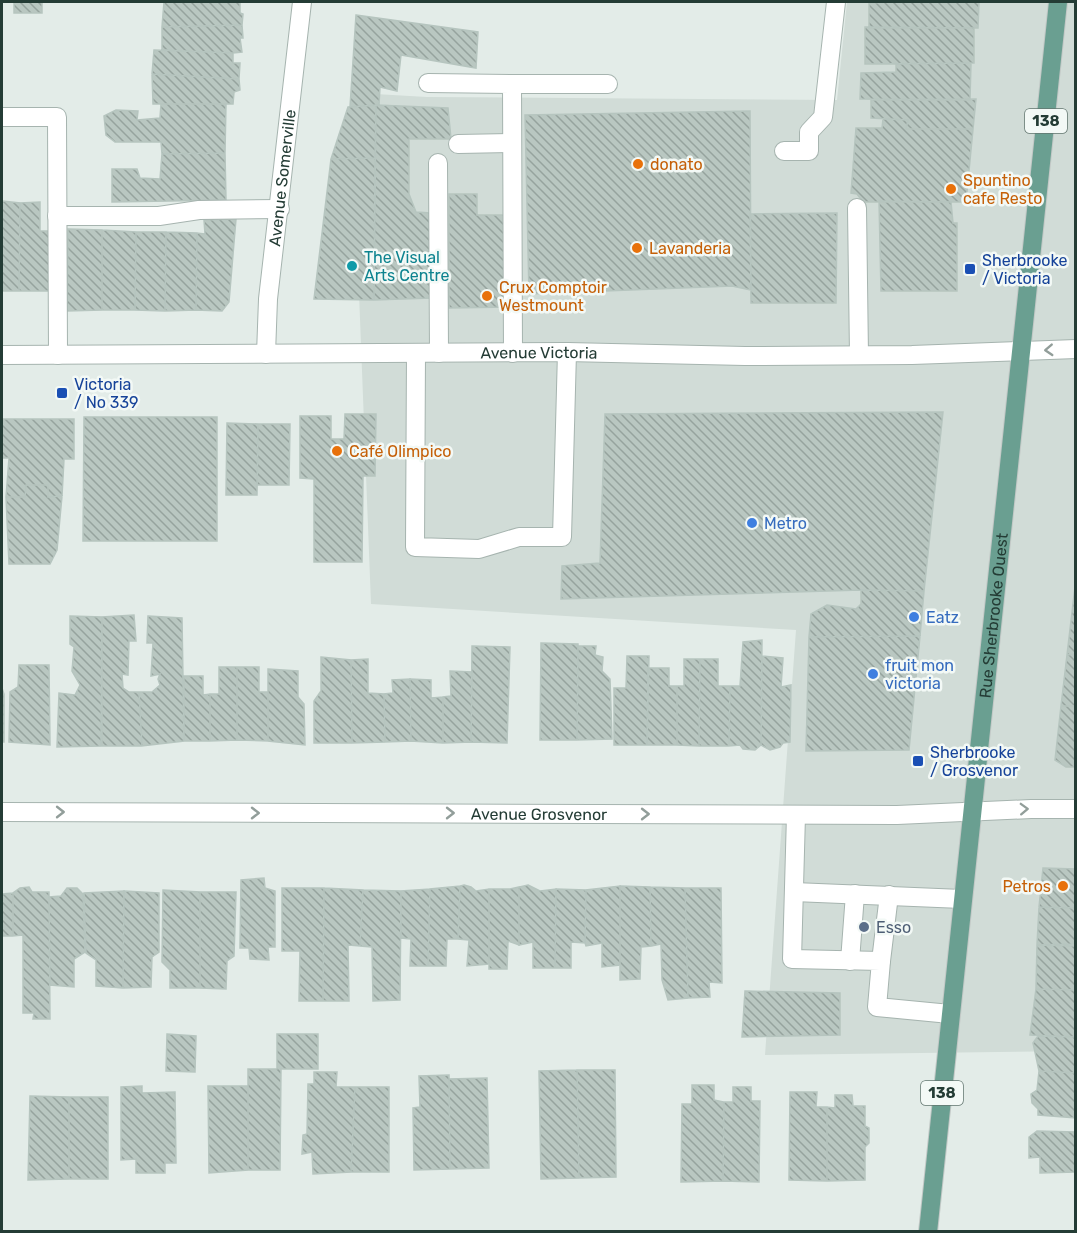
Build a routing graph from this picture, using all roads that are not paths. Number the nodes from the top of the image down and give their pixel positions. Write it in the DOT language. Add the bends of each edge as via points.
graph roads {
  1 [pos="302,2"];
  2 [pos="836,2"];
  3 [pos="1058,2"];
  4 [pos="428,83"];
  5 [pos="512,84"];
  6 [pos="608,84"];
  7 [pos="2,117"];
  8 [pos="512,143"];
  9 [pos="458,144"];
  10 [pos="784,151"];
  11 [pos="438,163"];
  12 [pos="857,208"];
  13 [pos="280,209"];
  14 [pos="57,216"];
  15 [pos="1076,349"];
  16 [pos="1022,351"];
  17 [pos="513,352"];
  18 [pos="567,352"];
  19 [pos="416,353"];
  20 [pos="439,353"];
  21 [pos="266,354"];
  22 [pos="2,355"];
  23 [pos="58,355"];
  24 [pos="859,355"];
  25 [pos="1076,809"];
  26 [pos="972,811"];
  27 [pos="2,812"];
  28 [pos="796,815"];
  29 [pos="794,892"];
  30 [pos="855,894"];
  31 [pos="889,895"];
  32 [pos="962,899"];
  33 [pos="850,961"];
  34 [pos="881,961"];
  35 [pos="950,1014"];
  36 [pos="928,1232"];
  1 -- 13 [label="street, Avenue Somerville"];
  2 -- 10 [label="street" via="823,117 809,132 809,151"];
  3 -- 16 [label="main road, Rue Sherbrooke Ouest / 138"];
  4 -- 5 [label="street"];
  5 -- 6 [label="street"];
  5 -- 8 [label="street"];
  7 -- 14 [label="street" via="57,117"];
  8 -- 9 [label="street"];
  8 -- 17 [label="street"];
  11 -- 20 [label="street"];
  12 -- 24 [label="street"];
  13 -- 14 [label="street" via="199,210 159,216"];
  13 -- 21 [label="street, Avenue Somerville" via="268,299"];
  14 -- 23 [label="street"];
  15 -- 16 [label="street, Avenue Victoria, one-way"];
  16 -- 24 [label="street, Avenue Victoria"];
  16 -- 26 [label="main road, Rue Sherbrooke Ouest / 138"];
  17 -- 18 [label="street, Avenue Victoria"];
  17 -- 20 [label="street, Avenue Victoria"];
  18 -- 19 [label="street" via="562,537 519,537 479,549 415,547"];
  18 -- 24 [label="street, Avenue Victoria"];
  19 -- 20 [label="street, Avenue Victoria"];
  19 -- 21 [label="street, Avenue Victoria"];
  21 -- 23 [label="street, Avenue Victoria"];
  22 -- 23 [label="street, Avenue Victoria"];
  26 -- 25 [label="street, Avenue Grosvenor, one-way"];
  26 -- 28 [label="street, Avenue Grosvenor"];
  26 -- 32 [label="main road, Rue Sherbrooke Ouest / 138"];
  27 -- 28 [label="street, Avenue Grosvenor, one-way"];
  28 -- 29 [label="street"];
  29 -- 30 [label="street"];
  29 -- 33 [label="street" via="792,959"];
  30 -- 31 [label="street"];
  30 -- 33 [label="street"];
  31 -- 32 [label="street"];
  31 -- 34 [label="street"];
  32 -- 35 [label="main road, Rue Sherbrooke Ouest / 138"];
  33 -- 34 [label="street"];
  34 -- 35 [label="street" via="877,1007"];
  35 -- 36 [label="main road, Rue Sherbrooke Ouest / 138"];
}
